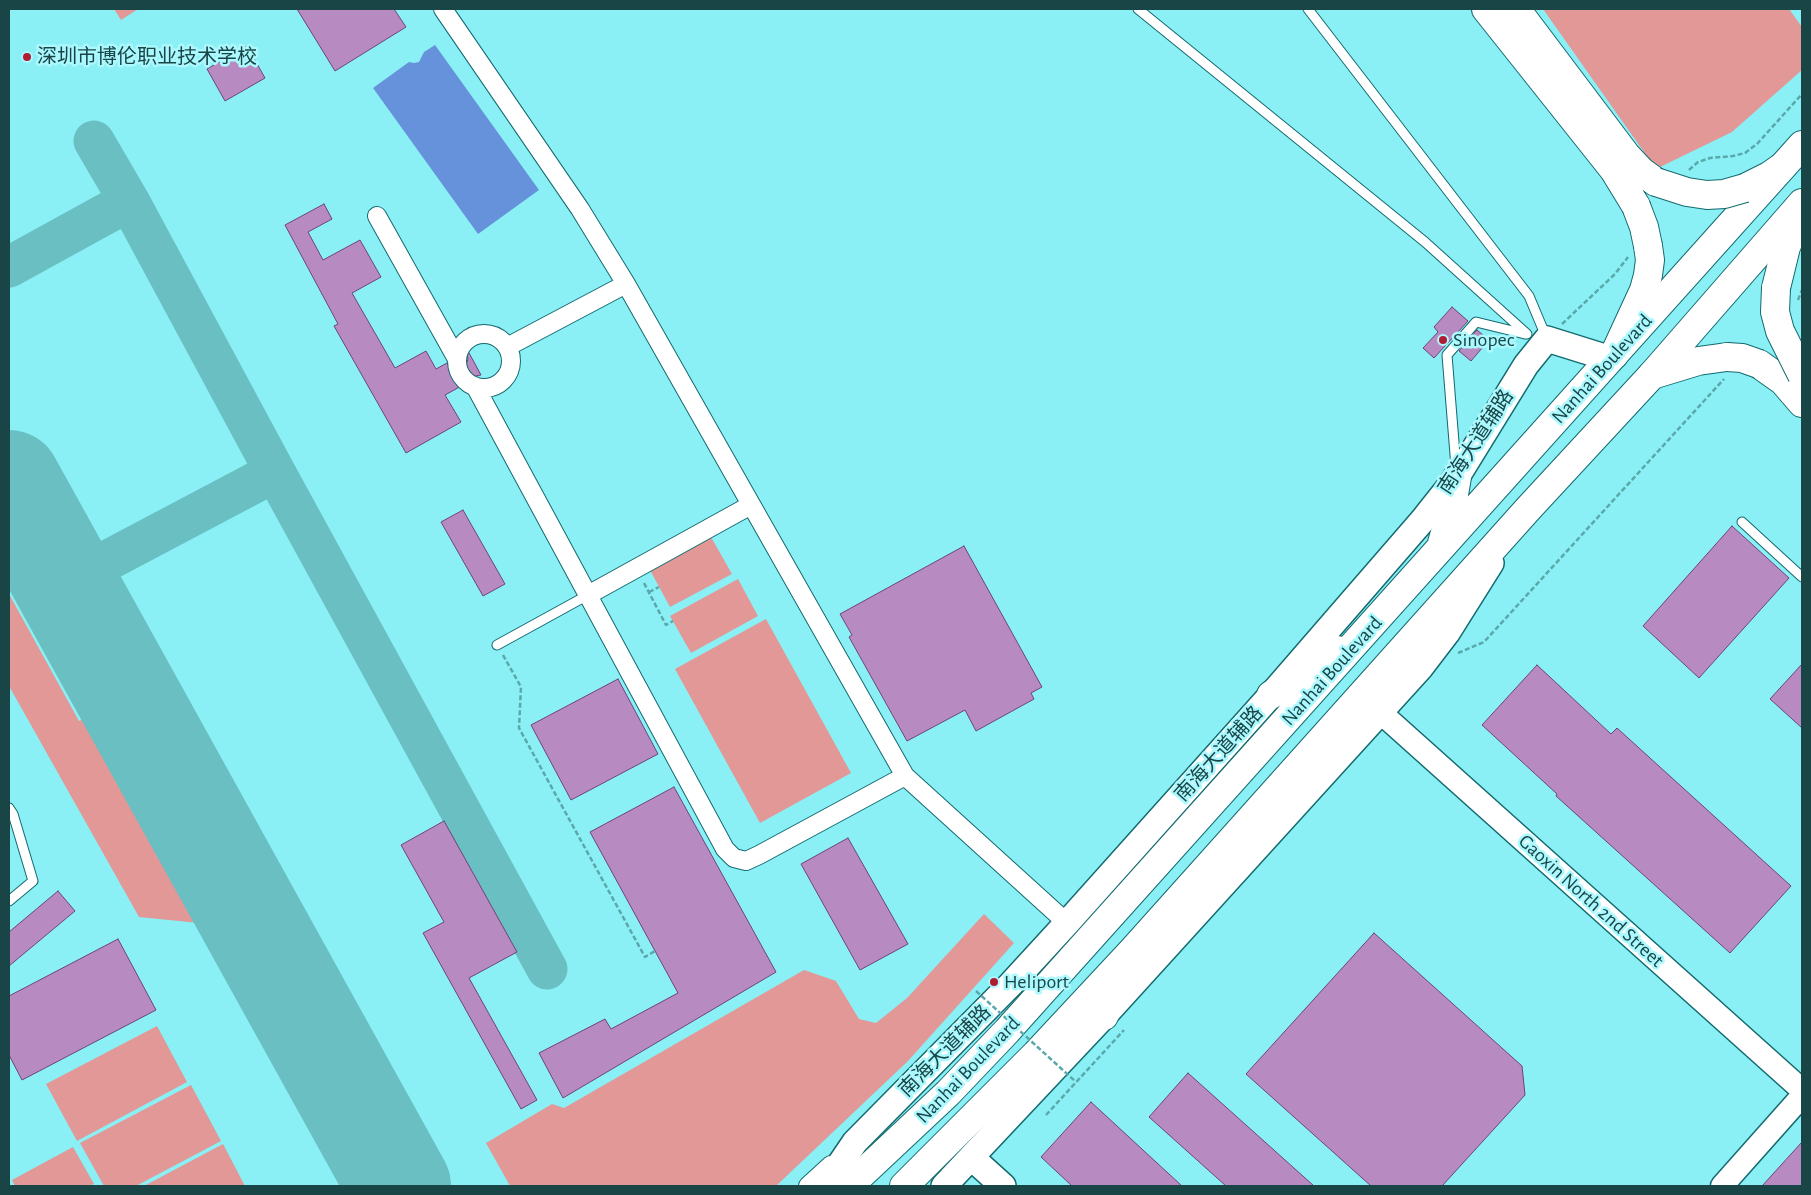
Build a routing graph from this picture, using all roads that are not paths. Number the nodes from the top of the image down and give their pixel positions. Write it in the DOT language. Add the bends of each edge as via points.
graph roads {
  1 [pos="443,9"];
  2 [pos="1138,9"];
  3 [pos="1308,9"];
  4 [pos="1486,9"];
  5 [pos="1516,9"];
  6 [pos="1802,145"];
  7 [pos="1782,167"];
  8 [pos="1802,203"];
  9 [pos="1802,211"];
  10 [pos="377,216"];
  11 [pos="626,284"];
  12 [pos="1791,295"];
  13 [pos="1537,337"];
  14 [pos="507,347"];
  15 [pos="1613,357"];
  16 [pos="457,359"];
  17 [pos="1652,375"];
  18 [pos="1802,375"];
  19 [pos="475,386"];
  20 [pos="1802,403"];
  21 [pos="1457,476"];
  22 [pos="751,505"];
  23 [pos="1528,510"];
  24 [pos="1742,522"];
  25 [pos="1440,549"];
  26 [pos="1802,577"];
  27 [pos="588,595"];
  28 [pos="1375,623"];
  29 [pos="498,645"];
  30 [pos="1271,695"];
  31 [pos="1380,712"];
  32 [pos="905,776"];
  33 [pos="9,808"];
  34 [pos="9,901"];
  35 [pos="1067,923"];
  36 [pos="1134,950"];
  37 [pos="1114,1023"];
  38 [pos="1802,1090"];
  39 [pos="1802,1096"];
  40 [pos="854,1142"];
  41 [pos="963,1175"];
  42 [pos="808,1186"];
  43 [pos="825,1186"];
  44 [pos="849,1186"];
  45 [pos="904,1186"];
  46 [pos="1003,1186"];
  47 [pos="1722,1186"];
  1 -- 11 [label="street" via="580,209"];
  2 -- 13 [label="lane"];
  3 -- 13 [label="lane" via="1530,296"];
  4 -- 15 [label="main road, bridge" via="1614,170 1636,206 1644,227 1650,260 1648,275"];
  5 -- 7 [label="main road, bridge" via="1626,155 1656,182 1687,192 1724,194 1745,188"];
  6 -- 7 [label="main road, Nanhai Boulevard"];
  7 -- 15 [label="main road, Nanhai Boulevard"];
  8 -- 17 [label="main road, Nanhai Boulevard"];
  9 -- 12 [label="main road" via="1786,247"];
  10 -- 16 [label="street"];
  11 -- 14 [label="street"];
  11 -- 22 [label="street"];
  12 -- 18 [label="main road, bridge" via="1775,312 1780,331"];
  13 -- 15 [label="main road"];
  13 -- 21 [label="main road, 南海大道辅路" via="1522,370"];
  13 -- 21 [label="lane" via="1476,322 1447,355"];
  14 -- 16 [label="street" via="494,336 478,335 463,344"];
  14 -- 19 [label="street" via="511,363 504,378 491,387"];
  15 -- 25 [label="main road, Nanhai Boulevard"];
  16 -- 19 [label="street" via="462,376"];
  17 -- 20 [label="main road, bridge" via="1698,361 1727,366 1742,358 1759,364 1783,381"];
  17 -- 23 [label="main road, Nanhai Boulevard"];
  19 -- 27 [label="street"];
  21 -- 25 [label="main road"];
  21 -- 30 [label="main road, 南海大道辅路"];
  22 -- 27 [label="street"];
  22 -- 32 [label="street"];
  23 -- 31 [label="main road" via="1434,651"];
  23 -- 36 [label="main road, Nanhai Boulevard"];
  24 -- 26 [label="lane"];
  25 -- 28 [label="main road, Nanhai Boulevard"];
  27 -- 29 [label="lane"];
  27 -- 32 [label="street" via="725,849 734,858 746,861 759,856"];
  28 -- 30 [label="main road"];
  28 -- 44 [label="main road, Nanhai Boulevard" via="1007,1031 948,1093"];
  30 -- 35 [label="main road, 南海大道辅路"];
  31 -- 37 [label="main road"];
  31 -- 38 [label="street, Gaoxin North 2nd Street"];
  32 -- 35 [label="street"];
  33 -- 34 [label="lane" via="32,881"];
  35 -- 40 [label="main road, 南海大道辅路" via="951,1046"];
  36 -- 37 [label="main road"];
  36 -- 45 [label="main road, Nanhai Boulevard" via="1012,1079"];
  37 -- 41 [label="main road"];
  39 -- 47 [label="street"];
  40 -- 42 [label="street, 南海大道辅路"];
  40 -- 43 [label="main road"];
  41 -- 46 [label="main road"];
}
